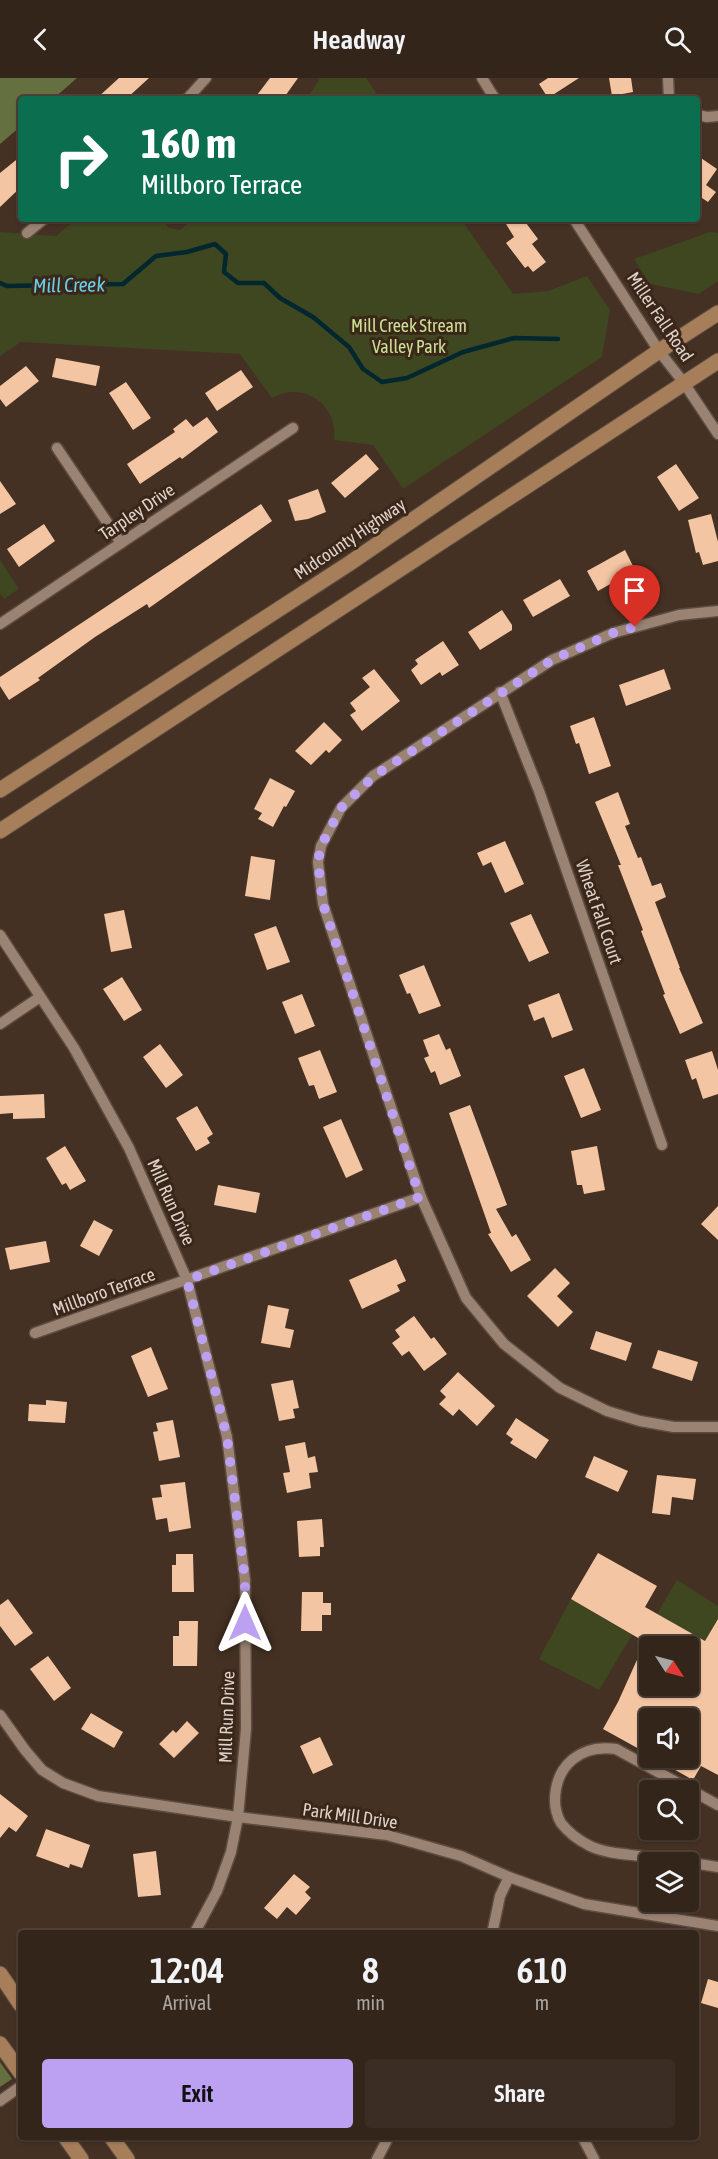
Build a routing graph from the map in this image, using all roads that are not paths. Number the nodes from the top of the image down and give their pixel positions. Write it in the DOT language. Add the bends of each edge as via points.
graph roads {
  1 [pos="206,78"];
  2 [pos="482,78"];
  3 [pos="668,78"];
  4 [pos="189,96"];
  5 [pos="493,96"];
  6 [pos="669,96"];
  7 [pos="700,116"];
  8 [pos="718,116"];
  9 [pos="40,222"];
  10 [pos="576,222"];
  11 [pos="27,233"];
  12 [pos="718,313"];
  13 [pos="659,351"];
  14 [pos="718,361"];
  15 [pos="684,383"];
  16 [pos="293,428"];
  17 [pos="718,434"];
  18 [pos="57,448"];
  19 [pos="121,543"];
  20 [pos="718,611"];
  21 [pos="0,624"];
  22 [pos="500,692"];
  23 [pos="0,790"];
  24 [pos="0,831"];
  25 [pos="0,935"];
  26 [pos="40,997"];
  27 [pos="0,1024"];
  28 [pos="662,1145"];
  29 [pos="420,1197"];
  30 [pos="187,1280"];
  31 [pos="35,1333"];
  32 [pos="718,1427"];
  33 [pos="0,1715"];
  34 [pos="718,1805"];
  35 [pos="238,1817"];
  36 [pos="718,1867"];
  37 [pos="509,1876"];
  38 [pos="718,1926"];
  39 [pos="196,1930"];
  40 [pos="493,1930"];
  41 [pos="0,1974"];
  42 [pos="18,2001"];
  43 [pos="0,2044"];
  44 [pos="18,2069"];
  45 [pos="18,2088"];
  46 [pos="0,2101"];
  47 [pos="67,2140"];
  48 [pos="113,2140"];
  49 [pos="387,2140"];
  50 [pos="584,2140"];
  51 [pos="81,2159"];
  52 [pos="127,2159"];
  53 [pos="377,2159"];
  54 [pos="594,2159"];
  1 -- 4 [label="street"];
  2 -- 5 [label="street"];
  3 -- 6 [label="street"];
  7 -- 8 [label="street"];
  9 -- 11 [label="street"];
  10 -- 13 [label="street, Miller Fall Road"];
  12 -- 13 [label="main road, Midcounty Highway"];
  13 -- 15 [label="street, Miller Fall Road"];
  13 -- 23 [label="main road, Midcounty Highway" via="350,563"];
  14 -- 15 [label="main road"];
  15 -- 17 [label="street, Miller Fall Road"];
  15 -- 24 [label="main road"];
  16 -- 19 [label="street, Tarpley Drive"];
  18 -- 19 [label="street"];
  19 -- 21 [label="street, Tarpley Drive"];
  20 -- 22 [label="street" via="679,615 613,633 552,660"];
  22 -- 28 [label="street, Wheat Fall Court" via="539,791"];
  22 -- 29 [label="street" via="374,776 341,808 321,846 318,862 323,904"];
  25 -- 26 [label="street, Mill Run Drive"];
  26 -- 27 [label="street"];
  26 -- 30 [label="street, Mill Run Drive" via="74,1048 129,1148"];
  29 -- 30 [label="street, Millboro Terrace"];
  29 -- 32 [label="street" via="466,1298 504,1344 560,1388 607,1411 640,1421 674,1427"];
  30 -- 31 [label="street, Millboro Terrace"];
  30 -- 35 [label="street, Mill Run Drive" via="227,1437 245,1580 246,1729"];
  33 -- 35 [label="street, Park Mill Drive" via="42,1770 63,1783 98,1796"];
  34 -- 36 [label="street" via="616,1749 605,1747 579,1755 565,1766 555,1790 560,1821 591,1846"];
  35 -- 37 [label="street, Park Mill Drive" via="387,1835 461,1856"];
  35 -- 39 [label="street, Mill Run Drive" via="217,1892"];
  37 -- 38 [label="street, Park Mill Drive" via="584,1904"];
  37 -- 40 [label="street"];
  41 -- 42 [label="main road"];
  43 -- 44 [label="main road"];
  45 -- 46 [label="street"];
  47 -- 51 [label="main road"];
  48 -- 52 [label="main road"];
  49 -- 53 [label="street"];
  50 -- 54 [label="street"];
}
